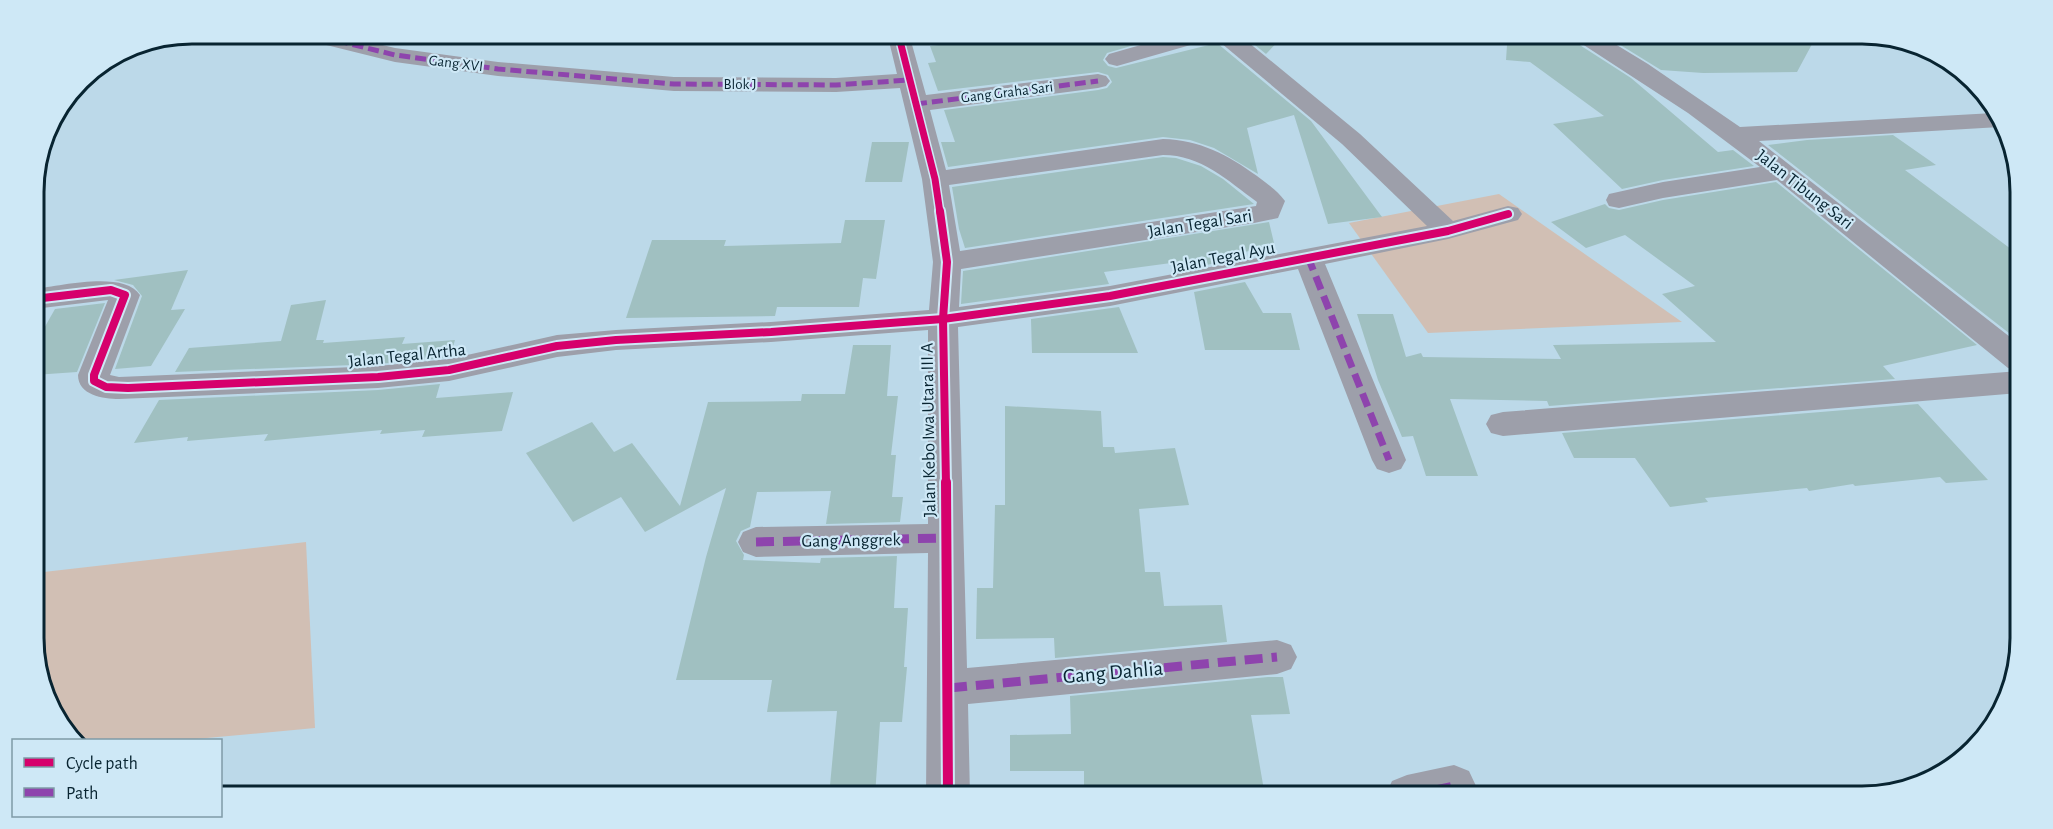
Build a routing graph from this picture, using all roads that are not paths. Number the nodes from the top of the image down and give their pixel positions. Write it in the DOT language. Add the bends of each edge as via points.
graph roads {
  1 [pos="350,44"];
  2 [pos="910,44"];
  3 [pos="1170,44"];
  4 [pos="1236,44"];
  5 [pos="1598,44"];
  6 [pos="1117,59"];
  7 [pos="573,75"];
  8 [pos="1098,81"];
  9 [pos="912,92"];
  10 [pos="1991,120"];
  11 [pos="1735,135"];
  12 [pos="1783,171"];
  13 [pos="935,178"];
  14 [pos="1619,200"];
  15 [pos="1508,214"];
  16 [pos="1448,231"];
  17 [pos="1308,257"];
  18 [pos="947,262"];
  19 [pos="44,298"];
  20 [pos="942,319"];
  21 [pos="2010,353"];
  22 [pos="2010,383"];
  23 [pos="1503,424"];
  24 [pos="1389,460"];
  25 [pos="946,538"];
  26 [pos="756,542"];
  27 [pos="1277,657"];
  28 [pos="949,688"];
  29 [pos="948,786"];
  1 -- 7 [label="street, Gang XVI" via="395,55"];
  2 -- 9 [label="street, Jalan Kebo Iwa Utara III A"];
  3 -- 6 [label="street"];
  4 -- 16 [label="street" via="1351,139"];
  5 -- 11 [label="street, Jalan Tibung Sari"];
  7 -- 9 [label="street, Blok J" via="674,84 828,85"];
  8 -- 9 [label="street, Gang Graha Sari"];
  9 -- 13 [label="street, Jalan Kebo Iwa Utara III A"];
  10 -- 11 [label="street"];
  11 -- 12 [label="street, Jalan Tibung Sari"];
  12 -- 14 [label="street"];
  12 -- 21 [label="street, Jalan Tibung Sari"];
  13 -- 18 [label="street, Jalan Kebo Iwa Utara III A"];
  13 -- 18 [label="street, Jalan Tegal Sari" via="1183,146 1203,152 1271,201 1268,212 1254,215"];
  15 -- 16 [label="street, Jalan Tegal Ayu"];
  16 -- 17 [label="street, Jalan Tegal Ayu"];
  17 -- 20 [label="street, Jalan Tegal Ayu" via="1110,296"];
  17 -- 24 [label="street"];
  18 -- 20 [label="street, Jalan Kebo Iwa Utara III A"];
  19 -- 20 [label="street, Jalan Tegal Artha" via="111,290 125,295 94,381 107,387 128,388 378,377 449,370 557,346"];
  20 -- 25 [label="street, Jalan Kebo Iwa Utara III A"];
  22 -- 23 [label="street"];
  25 -- 26 [label="street, Gang Anggrek"];
  25 -- 28 [label="street, Jalan Kebo Iwa Utara III A"];
  27 -- 28 [label="street, Gang Dahlia"];
  28 -- 29 [label="street, Jalan Kebo Iwa Utara III A"];
}
